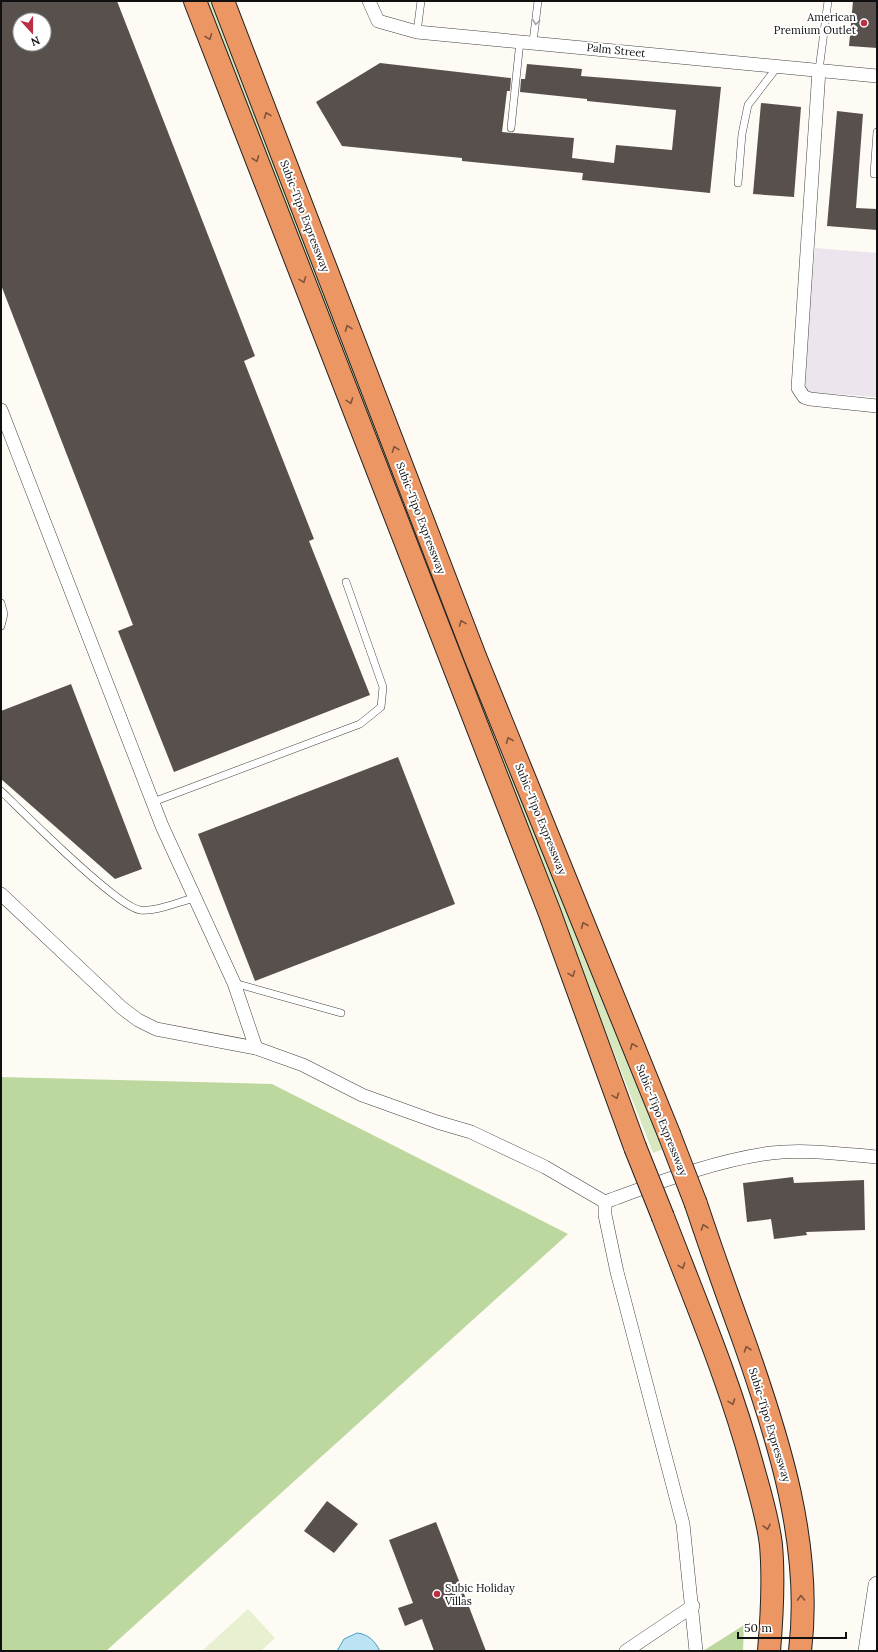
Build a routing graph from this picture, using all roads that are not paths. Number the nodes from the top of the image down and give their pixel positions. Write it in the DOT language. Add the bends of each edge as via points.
graph roads {
  1 [pos="195,1"];
  2 [pos="223,1"];
  3 [pos="369,1"];
  4 [pos="421,1"];
  5 [pos="538,1"];
  6 [pos="828,1"];
  7 [pos="417,32"];
  8 [pos="526,42"];
  9 [pos="778,66"];
  10 [pos="819,70"];
  11 [pos="877,76"];
  12 [pos="511,128"];
  13 [pos="877,132"];
  14 [pos="877,174"];
  15 [pos="738,183"];
  16 [pos="877,406"];
  17 [pos="1,410"];
  18 [pos="346,582"];
  19 [pos="1,603"];
  20 [pos="1,626"];
  21 [pos="1,791"];
  22 [pos="153,802"];
  23 [pos="1,894"];
  24 [pos="194,898"];
  25 [pos="234,983"];
  26 [pos="341,1013"];
  27 [pos="256,1048"];
  28 [pos="877,1157"];
  29 [pos="605,1202"];
  30 [pos="877,1585"];
  31 [pos="693,1606"];
  32 [pos="626,1651"];
  33 [pos="696,1651"];
  34 [pos="769,1651"];
  35 [pos="800,1651"];
  36 [pos="867,1651"];
  1 -- 34 [label="highway, one-way, bridge" via="549,911 740,1424 771,1544"];
  35 -- 2 [label="highway, Subic-Tipo Expressway, one-way, bridge" via="801,1579 789,1486 757,1378 669,1134 476,659"];
  3 -- 7 [label="street, Palm Street" via="378,21"];
  4 -- 7 [label="lane"];
  5 -- 8 [label="lane, one-way"];
  6 -- 10 [label="lane"];
  7 -- 8 [label="street, Palm Street"];
  8 -- 9 [label="street, Palm Street"];
  8 -- 12 [label="lane"];
  9 -- 10 [label="street, Palm Street"];
  9 -- 15 [label="lane" via="748,105 742,134"];
  10 -- 11 [label="street, Palm Street"];
  10 -- 16 [label="street" via="798,378 801,393 810,400"];
  13 -- 14 [label="lane" via="874,174"];
  17 -- 22 [label="street"];
  18 -- 22 [label="lane" via="383,687 381,707 360,724"];
  19 -- 20 [label="lane" via="4,614"];
  21 -- 24 [label="lane" via="107,890 130,906 139,910 149,910"];
  22 -- 24 [label="street"];
  23 -- 27 [label="street" via="138,1020 156,1029 176,1034"];
  24 -- 25 [label="street"];
  25 -- 26 [label="lane"];
  25 -- 27 [label="street"];
  27 -- 29 [label="street" via="303,1065 362,1095 495,1142"];
  28 -- 29 [label="street" via="813,1152 750,1156"];
  29 -- 31 [label="street" via="617,1272 683,1524"];
  30 -- 36 [label="street"];
  31 -- 32 [label="street"];
  31 -- 33 [label="street"];
}
